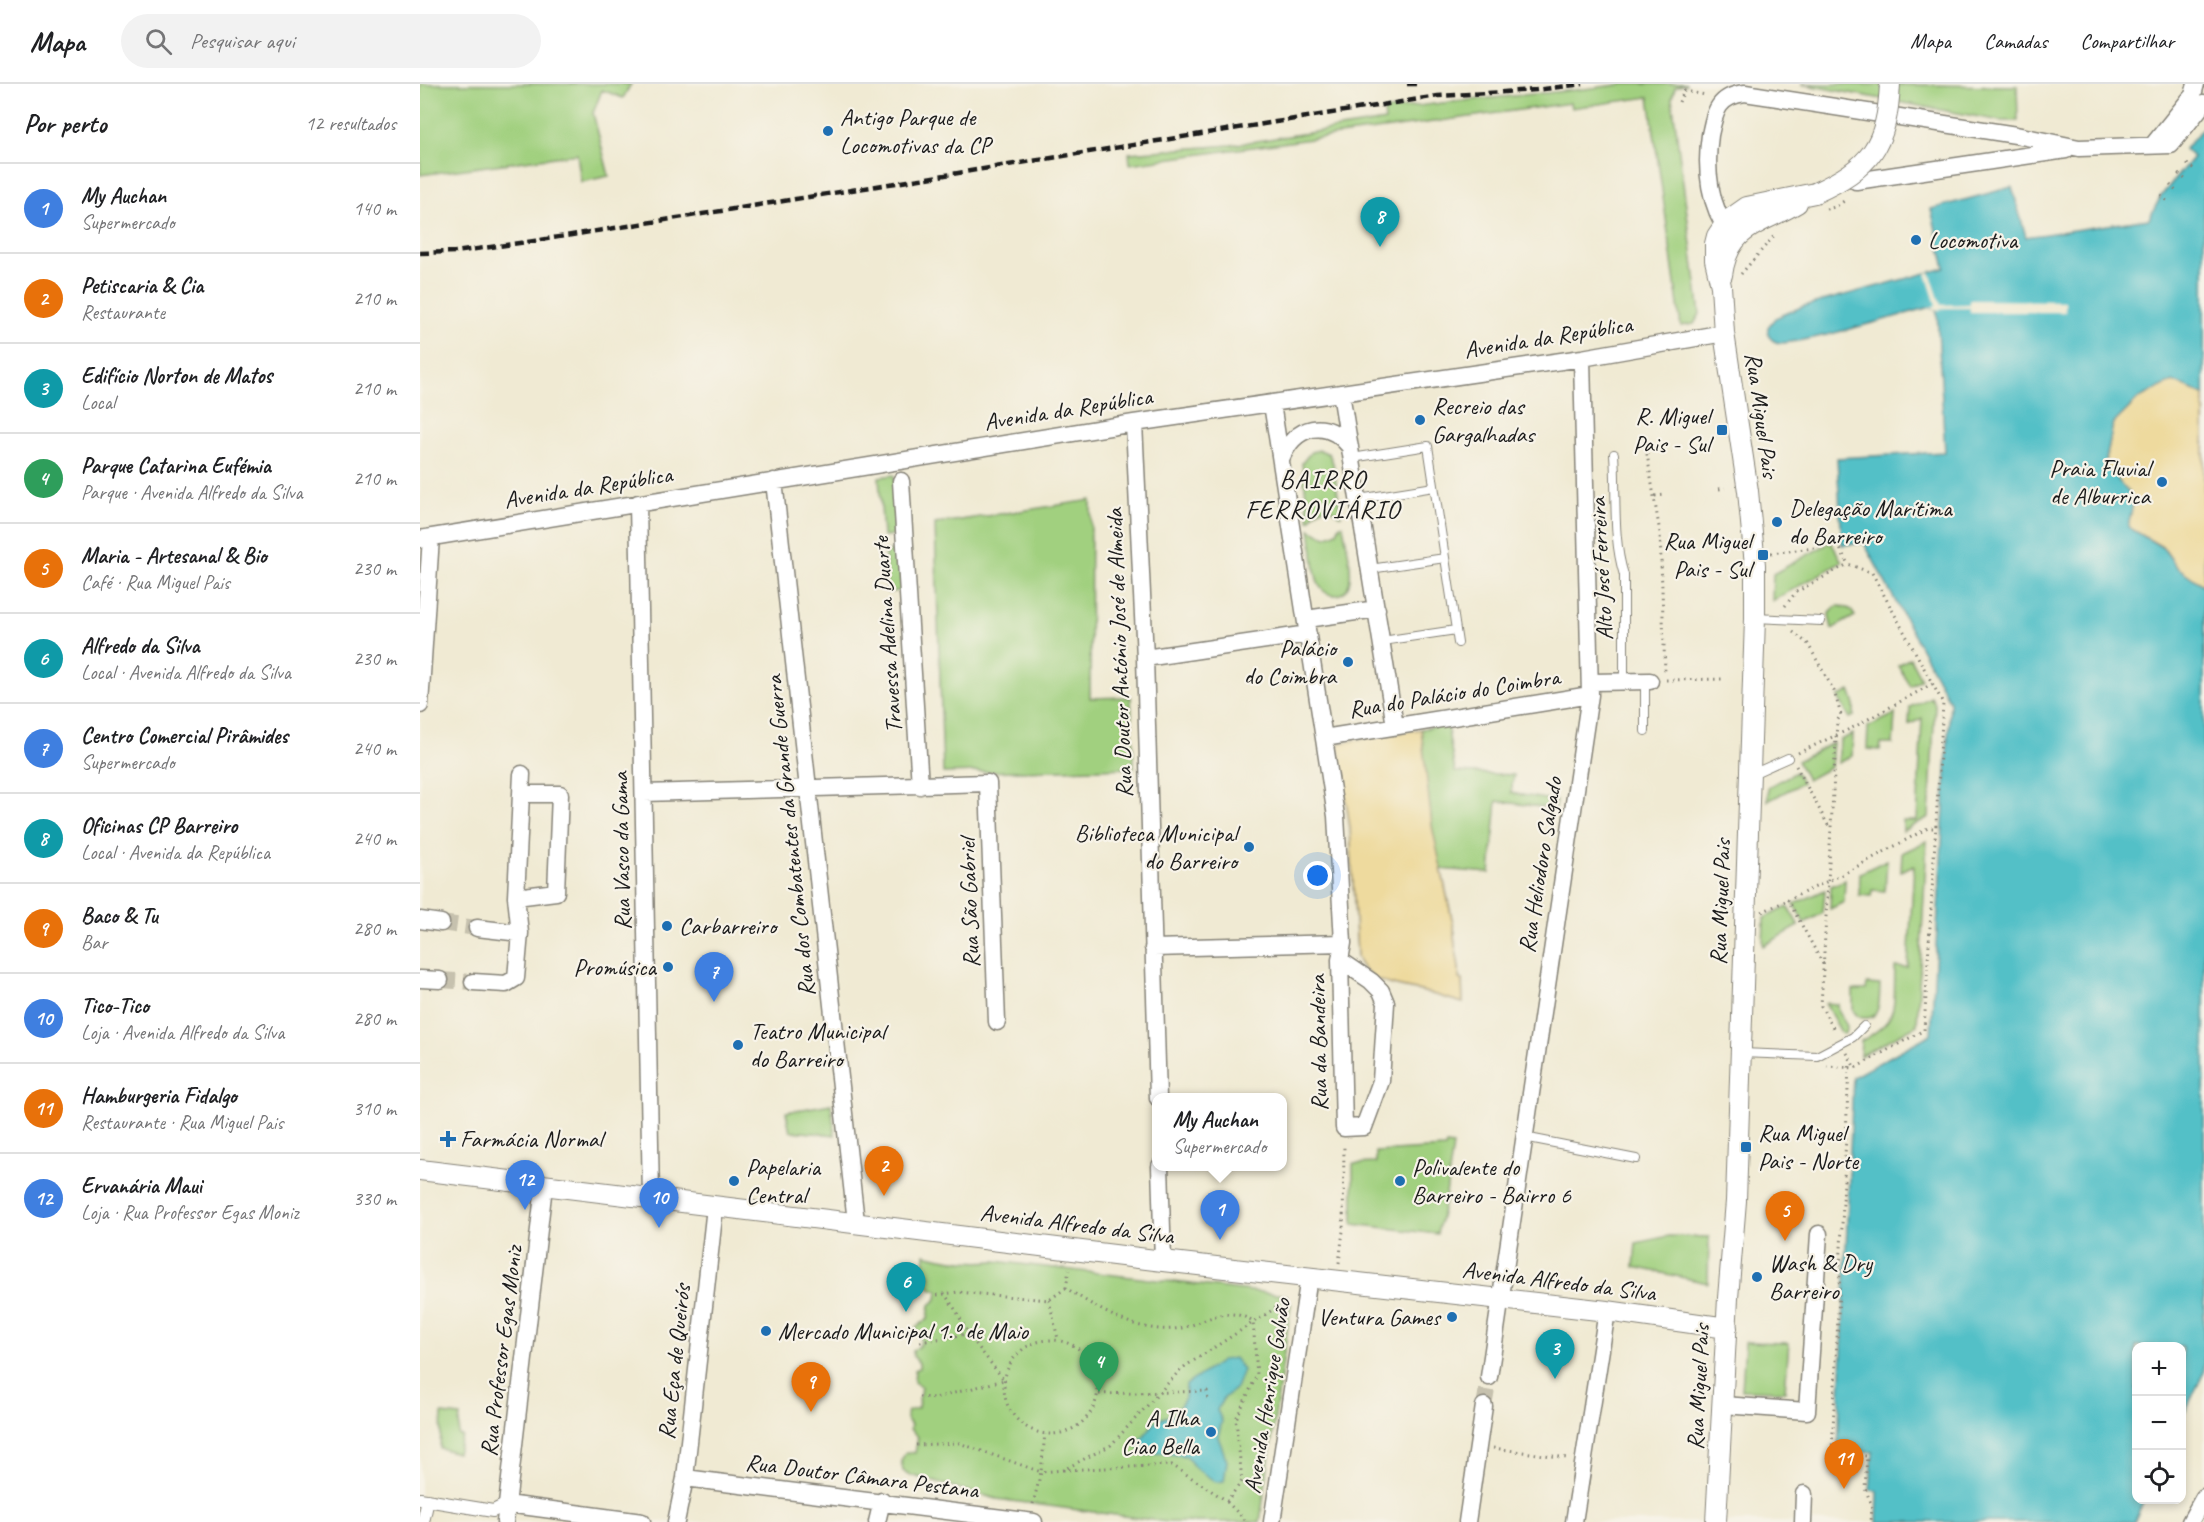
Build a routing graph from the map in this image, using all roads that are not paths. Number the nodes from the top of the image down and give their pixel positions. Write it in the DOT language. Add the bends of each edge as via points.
graph roads {
  1 [pos="1890,84"];
  2 [pos="2196,84"];
  3 [pos="2204,103"];
  4 [pos="2152,146"];
  5 [pos="2079,148"];
  6 [pos="1856,182"];
  7 [pos="1729,232"];
  8 [pos="1724,333"];
  9 [pos="1582,357"];
  10 [pos="1341,393"];
  11 [pos="1272,404"];
  12 [pos="1134,423"];
  13 [pos="1351,453"];
  14 [pos="1614,454"];
  15 [pos="1281,459"];
  16 [pos="901,481"];
  17 [pos="774,482"];
  18 [pos="1434,487"];
  19 [pos="1359,499"];
  20 [pos="638,503"];
  21 [pos="425,538"];
  22 [pos="1445,558"];
  23 [pos="1370,569"];
  24 [pos="1377,609"];
  25 [pos="1755,618"];
  26 [pos="1821,621"];
  27 [pos="1307,626"];
  28 [pos="1456,630"];
  29 [pos="1382,641"];
  30 [pos="1458,643"];
  31 [pos="1145,658"];
  32 [pos="421,661"];
  33 [pos="1624,681"];
  34 [pos="1653,681"];
  35 [pos="1591,689"];
  36 [pos="420,705"];
  37 [pos="1395,726"];
  38 [pos="1645,731"];
  39 [pos="1324,738"];
  40 [pos="1792,758"];
  41 [pos="1750,771"];
  42 [pos="522,774"];
  43 [pos="920,786"];
  44 [pos="809,789"];
  45 [pos="644,793"];
  46 [pos="521,794"];
  47 [pos="516,897"];
  48 [pos="420,920"];
  49 [pos="441,923"];
  50 [pos="477,928"];
  51 [pos="520,933"];
  52 [pos="1343,943"];
  53 [pos="1153,948"];
  54 [pos="1340,960"];
  55 [pos="420,979"];
  56 [pos="440,980"];
  57 [pos="473,982"];
  58 [pos="997,1022"];
  59 [pos="1864,1026"];
  60 [pos="1741,1053"];
  61 [pos="1158,1093"];
  62 [pos="1524,1137"];
  63 [pos="1636,1159"];
  64 [pos="420,1170"];
  65 [pos="1160,1171"];
  66 [pos="544,1186"];
  67 [pos="651,1198"];
  68 [pos="716,1207"];
  69 [pos="856,1222"];
  70 [pos="1819,1234"];
  71 [pos="1163,1261"];
  72 [pos="1309,1277"];
  73 [pos="1501,1299"];
  74 [pos="1607,1311"];
  75 [pos="1727,1328"];
  76 [pos="1489,1377"];
  77 [pos="1723,1405"];
  78 [pos="1484,1406"];
  79 [pos="685,1478"];
  80 [pos="1804,1494"];
  81 [pos="2204,1497"];
  82 [pos="424,1500"];
  83 [pos="882,1501"];
  84 [pos="507,1504"];
  85 [pos="423,1522"];
  86 [pos="505,1522"];
  87 [pos="642,1522"];
  88 [pos="676,1522"];
  89 [pos="877,1522"];
  90 [pos="1034,1522"];
  91 [pos="1272,1522"];
  92 [pos="1467,1522"];
  93 [pos="1574,1522"];
  94 [pos="1716,1522"];
  95 [pos="1803,1522"];
  96 [pos="2190,1522"];
  1 -- 7 [label="street, bridge" via="1889,111 1882,136 1867,161 1816,202 1753,205 1736,213"];
  2 -- 4 [label="street" via="2193,95"];
  3 -- 4 [label="street" via="2171,145"];
  4 -- 5 [label="street"];
  5 -- 6 [label="street"];
  5 -- 7 [label="street" via="2016,135 1734,94 1725,99 1713,118 1707,154 1713,201"];
  7 -- 8 [label="street, Rua Miguel Pais" via="1717,236 1714,244"];
  8 -- 9 [label="street, Avenida da República"];
  8 -- 25 [label="street, Rua Miguel Pais" via="1748,491"];
  9 -- 10 [label="street, Avenida da República"];
  9 -- 35 [label="street, Rua Heliodoro Salgado"];
  10 -- 11 [label="street, Avenida da República"];
  10 -- 13 [label="street"];
  11 -- 12 [label="street, Avenida da República"];
  11 -- 15 [label="street, Rua da Bandeira"];
  12 -- 17 [label="street, Avenida da República"];
  12 -- 31 [label="street, Rua Doutor António José de Almeida"];
  13 -- 15 [label="street" via="1343,438 1334,432 1312,428 1292,440"];
  13 -- 18 [label="lane" via="1428,446"];
  13 -- 19 [label="street"];
  14 -- 33 [label="lane, Alto José Ferreira" via="1624,575"];
  15 -- 27 [label="street, Rua da Bandeira"];
  16 -- 43 [label="street, Travessa Adelina Duarte"];
  17 -- 20 [label="street, Avenida da República"];
  17 -- 44 [label="street, Rua dos Combatentes da Grande Guerra"];
  18 -- 19 [label="lane"];
  18 -- 22 [label="lane"];
  19 -- 23 [label="street"];
  20 -- 21 [label="street, Avenida da República"];
  20 -- 45 [label="street, Rua Vasco da Gama"];
  21 -- 32 [label="street"];
  22 -- 23 [label="lane"];
  22 -- 28 [label="lane"];
  23 -- 24 [label="street"];
  24 -- 27 [label="street"];
  24 -- 29 [label="street"];
  25 -- 26 [label="lane"];
  25 -- 41 [label="street, Rua Miguel Pais"];
  27 -- 31 [label="street"];
  27 -- 39 [label="street, Rua da Bandeira"];
  28 -- 29 [label="lane"];
  28 -- 30 [label="lane"];
  29 -- 37 [label="street"];
  31 -- 53 [label="street, Rua Doutor António José de Almeida"];
  32 -- 36 [label="street"];
  33 -- 34 [label="street, Rua do Palácio do Coimbra"];
  33 -- 35 [label="street, Rua do Palácio do Coimbra"];
  34 -- 38 [label="lane"];
  35 -- 37 [label="street, Rua do Palácio do Coimbra"];
  35 -- 62 [label="street, Rua Heliodoro Salgado"];
  37 -- 39 [label="street, Rua do Palácio do Coimbra"];
  39 -- 52 [label="street, Rua da Bandeira" via="1336,816"];
  40 -- 41 [label="lane"];
  41 -- 60 [label="street, Rua Miguel Pais"];
  42 -- 46 [label="street"];
  43 -- 44 [label="street"];
  43 -- 58 [label="street, Rua São Gabriel" via="988,783"];
  44 -- 45 [label="street"];
  44 -- 69 [label="street, Rua dos Combatentes da Grande Guerra"];
  45 -- 67 [label="street, Rua Vasco da Gama"];
  46 -- 47 [label="street"];
  46 -- 47 [label="street" via="560,794 556,892"];
  47 -- 51 [label="street"];
  48 -- 49 [label="street"];
  50 -- 51 [label="street"];
  51 -- 57 [label="street" via="516,978 506,984"];
  52 -- 53 [label="street, Rua da Bandeira"];
  52 -- 54 [label="street, Rua da Bandeira"];
  53 -- 61 [label="street, Rua Doutor António José de Almeida"];
  54 -- 54 [label="street, Rua da Bandeira" via="1344,1128 1365,1127 1381,1081 1386,1003 1371,981"];
  55 -- 56 [label="street"];
  59 -- 60 [label="lane" via="1853,1037 1817,1056"];
  60 -- 75 [label="street, Rua Miguel Pais"];
  62 -- 63 [label="lane"];
  62 -- 73 [label="street, Rua Heliodoro Salgado"];
  64 -- 66 [label="street, Avenida Alfredo da Silva"];
  65 -- 71 [label="street"];
  66 -- 67 [label="street, Avenida Alfredo da Silva"];
  66 -- 84 [label="street, Rua Professor Egas Moniz"];
  67 -- 68 [label="street, Avenida Alfredo da Silva"];
  68 -- 69 [label="street, Avenida Alfredo da Silva"];
  68 -- 79 [label="street, Rua Eça de Queirós"];
  69 -- 71 [label="street, Avenida Alfredo da Silva"];
  70 -- 77 [label="street" via="1807,1411"];
  71 -- 72 [label="street, Avenida Alfredo da Silva"];
  72 -- 73 [label="street, Avenida Alfredo da Silva"];
  72 -- 91 [label="street, Avenida Henrique Galvão"];
  73 -- 74 [label="street, Avenida Alfredo da Silva"];
  73 -- 76 [label="street, Rua Heliodoro Salgado"];
  74 -- 75 [label="street, Avenida Alfredo da Silva"];
  74 -- 93 [label="street"];
  75 -- 77 [label="street, Rua Miguel Pais"];
  77 -- 94 [label="street, Rua Miguel Pais"];
  78 -- 92 [label="street"];
  79 -- 83 [label="street, Rua Doutor Câmara Pestana"];
  79 -- 88 [label="street, Rua Eça de Queirós"];
  80 -- 95 [label="street"];
  81 -- 96 [label="street"];
  82 -- 84 [label="street" via="493,1511"];
  82 -- 85 [label="street"];
  83 -- 89 [label="street"];
  83 -- 90 [label="street, Rua Doutor Câmara Pestana"];
  84 -- 86 [label="street, Rua Professor Egas Moniz"];
  84 -- 87 [label="street"];
}
